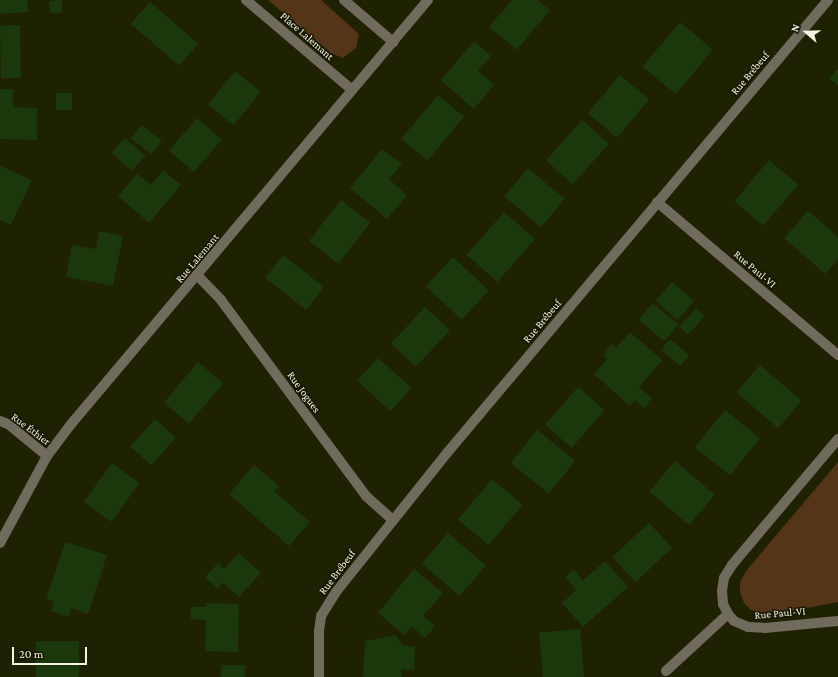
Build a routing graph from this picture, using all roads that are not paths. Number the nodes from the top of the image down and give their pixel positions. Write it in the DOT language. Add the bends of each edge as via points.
graph roads {
  1 [pos="246,0"];
  2 [pos="344,0"];
  3 [pos="428,0"];
  4 [pos="828,0"];
  5 [pos="393,42"];
  6 [pos="352,90"];
  7 [pos="657,202"];
  8 [pos="198,276"];
  9 [pos="838,355"];
  10 [pos="0,421"];
  11 [pos="838,439"];
  12 [pos="47,456"];
  13 [pos="393,520"];
  14 [pos="0,543"];
  15 [pos="728,614"];
  16 [pos="838,621"];
  17 [pos="666,671"];
  18 [pos="319,677"];
  1 -- 6 [label="street, Place Lalemant"];
  2 -- 5 [label="street"];
  3 -- 5 [label="street, Rue Lalemant"];
  4 -- 7 [label="street, Rue Brébeuf"];
  5 -- 6 [label="street, Rue Lalemant"];
  6 -- 8 [label="street, Rue Lalemant"];
  7 -- 9 [label="street, Rue Paul-VI"];
  7 -- 13 [label="street, Rue Brébeuf"];
  8 -- 12 [label="street, Rue Lalemant"];
  8 -- 13 [label="street, Rue Jogues" via="221,300 366,496"];
  10 -- 12 [label="street, Rue Éthier" via="8,424"];
  11 -- 15 [label="street" via="732,565 724,578 722,590 723,604"];
  12 -- 14 [label="street, Rue Lalemant"];
  13 -- 18 [label="street, Rue Brébeuf" via="336,592 321,616"];
  15 -- 16 [label="street, Rue Paul-VI" via="734,621 748,627 760,628"];
  15 -- 17 [label="street"];
}
